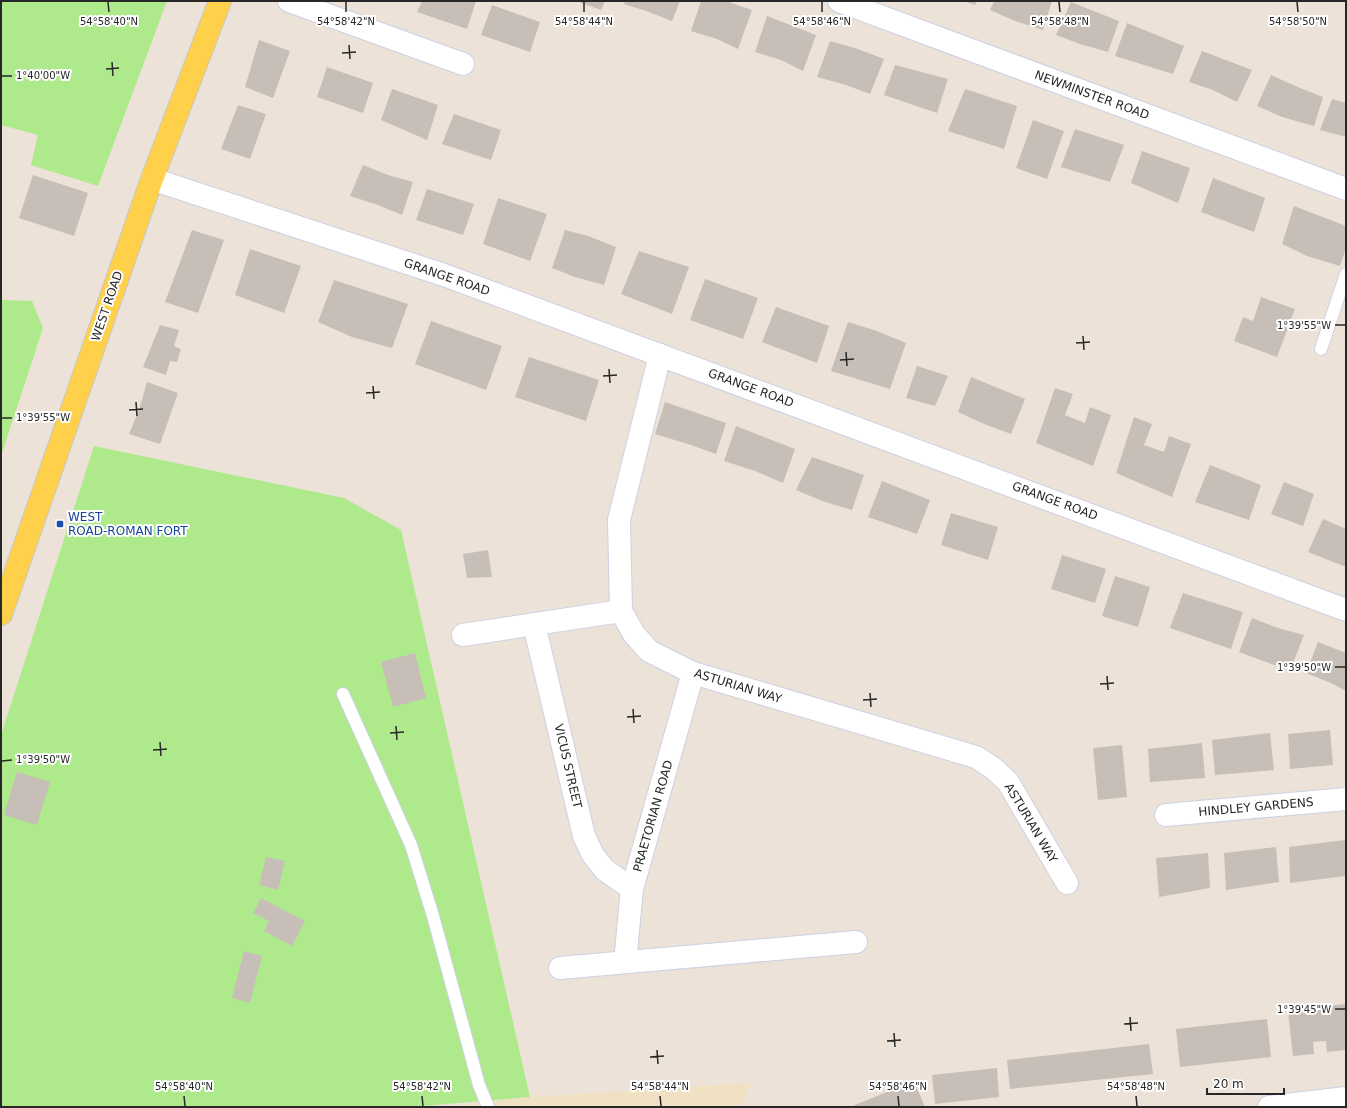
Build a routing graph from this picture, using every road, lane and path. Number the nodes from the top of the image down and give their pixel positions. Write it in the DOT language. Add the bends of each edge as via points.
graph roads {
  1 [pos="220,1"];
  2 [pos="289,1"];
  3 [pos="839,1"];
  4 [pos="463,64"];
  5 [pos="152,179"];
  6 [pos="1346,189"];
  7 [pos="1346,274"];
  8 [pos="1320,349"];
  9 [pos="660,355"];
  10 [pos="1346,610"];
  11 [pos="621,611"];
  12 [pos="1,614"];
  13 [pos="534,624"];
  14 [pos="463,635"];
  15 [pos="693,673"];
  16 [pos="343,694"];
  17 [pos="1346,799"];
  18 [pos="1166,815"];
  19 [pos="1067,883"];
  20 [pos="632,889"];
  21 [pos="856,942"];
  22 [pos="625,962"];
  23 [pos="560,968"];
  24 [pos="1346,1098"];
  25 [pos="488,1107"];
  26 [pos="1269,1107"];
  1 -- 5 [label="main road, WEST ROAD"];
  2 -- 4 [label="street"];
  3 -- 6 [label="street, NEWMINSTER ROAD"];
  5 -- 9 [label="street, GRANGE ROAD" via="444,275"];
  5 -- 12 [label="main road, WEST ROAD"];
  7 -- 8 [label="lane"];
  9 -- 10 [label="street, GRANGE ROAD"];
  9 -- 11 [label="street, ASTURIAN WAY" via="619,520"];
  11 -- 13 [label="street"];
  11 -- 15 [label="street, ASTURIAN WAY" via="634,634 649,651"];
  13 -- 14 [label="street"];
  13 -- 20 [label="street, VICUS STREET" via="584,836 593,855 605,870"];
  15 -- 19 [label="street, ASTURIAN WAY" via="976,757 1008,782"];
  15 -- 20 [label="street, PRAETORIAN ROAD"];
  16 -- 25 [label="lane" via="411,845 434,916 479,1085"];
  17 -- 18 [label="street, HINDLEY GARDENS"];
  20 -- 22 [label="street, PRAETORIAN ROAD"];
  21 -- 22 [label="street"];
  22 -- 23 [label="street"];
  24 -- 26 [label="street"];
}
